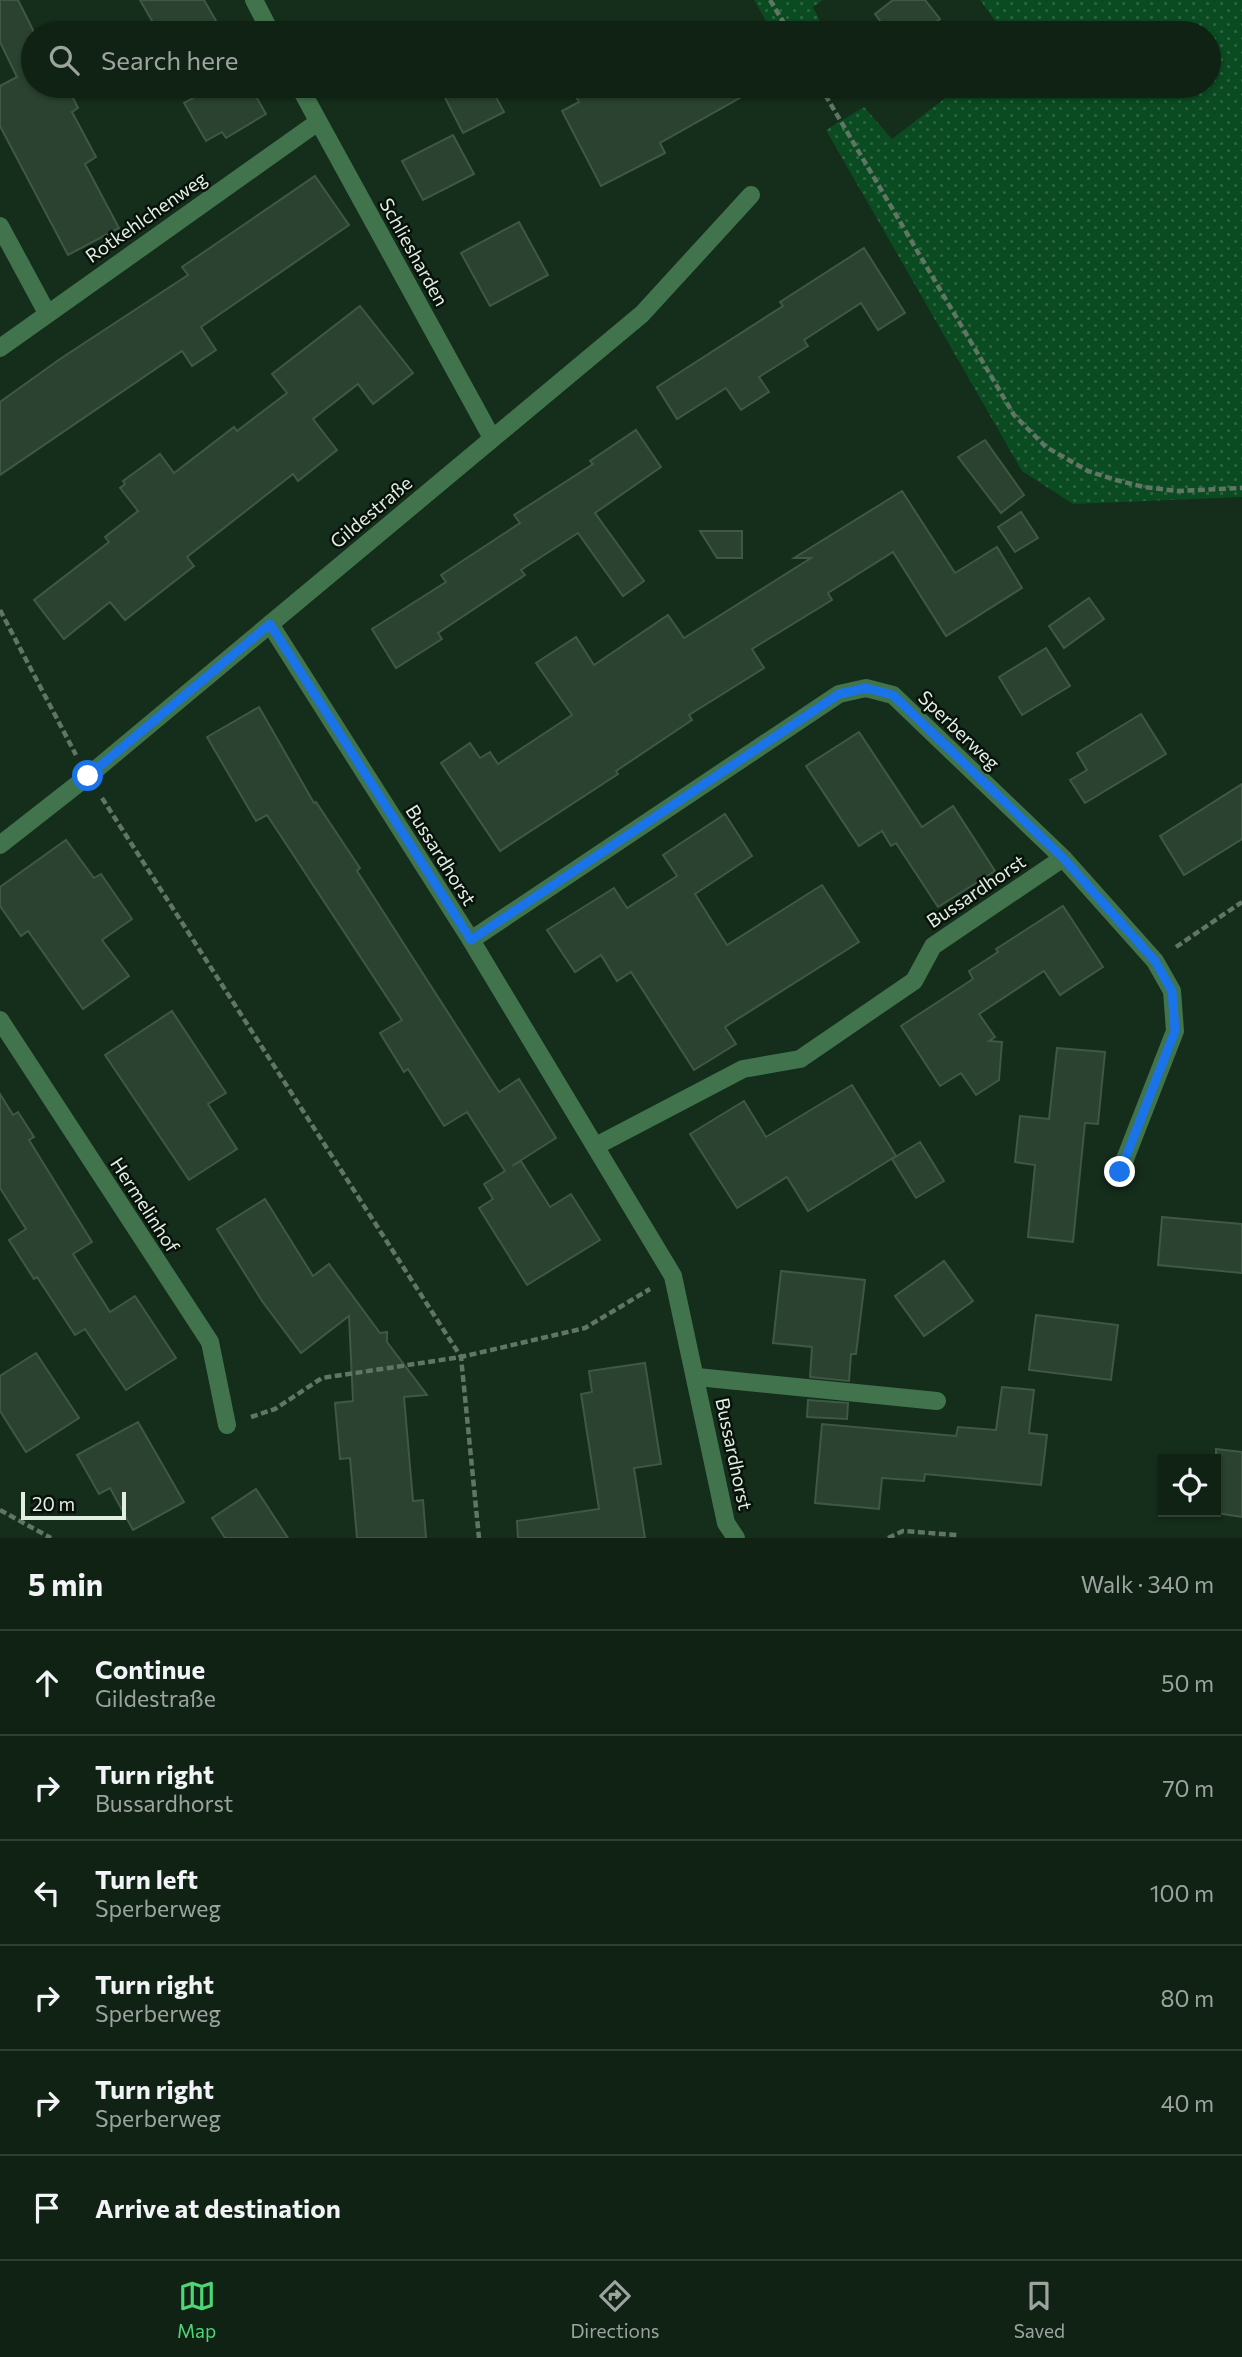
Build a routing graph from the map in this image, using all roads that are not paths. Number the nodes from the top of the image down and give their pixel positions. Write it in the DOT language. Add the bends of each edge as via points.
graph roads {
  1 [pos="254,0"];
  2 [pos="265,21"];
  3 [pos="305,98"];
  4 [pos="318,122"];
  5 [pos="751,195"];
  6 [pos="0,226"];
  7 [pos="47,313"];
  8 [pos="0,348"];
  9 [pos="492,438"];
  10 [pos="270,624"];
  11 [pos="0,845"];
  12 [pos="1063,858"];
  13 [pos="471,940"];
  14 [pos="0,1020"];
  15 [pos="596,1146"];
  16 [pos="1120,1172"];
  17 [pos="696,1377"];
  18 [pos="937,1401"];
  19 [pos="227,1425"];
  20 [pos="736,1538"];
  1 -- 2 [label="street"];
  3 -- 4 [label="street, Schliesharden"];
  4 -- 7 [label="street, Rotkehlchenweg"];
  4 -- 9 [label="street, Schliesharden"];
  5 -- 9 [label="street, Gildestraße" via="642,314"];
  6 -- 7 [label="street"];
  7 -- 8 [label="street, Rotkehlchenweg"];
  9 -- 10 [label="street, Gildestraße"];
  10 -- 11 [label="street, Gildestraße"];
  10 -- 13 [label="street, Bussardhorst"];
  12 -- 13 [label="street, Sperberweg" via="893,695 866,688 839,694"];
  12 -- 15 [label="street, Bussardhorst" via="933,946 914,981 800,1059 743,1069"];
  12 -- 16 [label="street, Sperberweg" via="1155,961 1172,991 1175,1031"];
  13 -- 15 [label="street, Bussardhorst"];
  14 -- 19 [label="street, Hermelinhof" via="209,1342"];
  15 -- 17 [label="street, Bussardhorst" via="673,1276"];
  17 -- 18 [label="street, Bussardhorst"];
  17 -- 20 [label="street, Bussardhorst" via="726,1522"];
}
